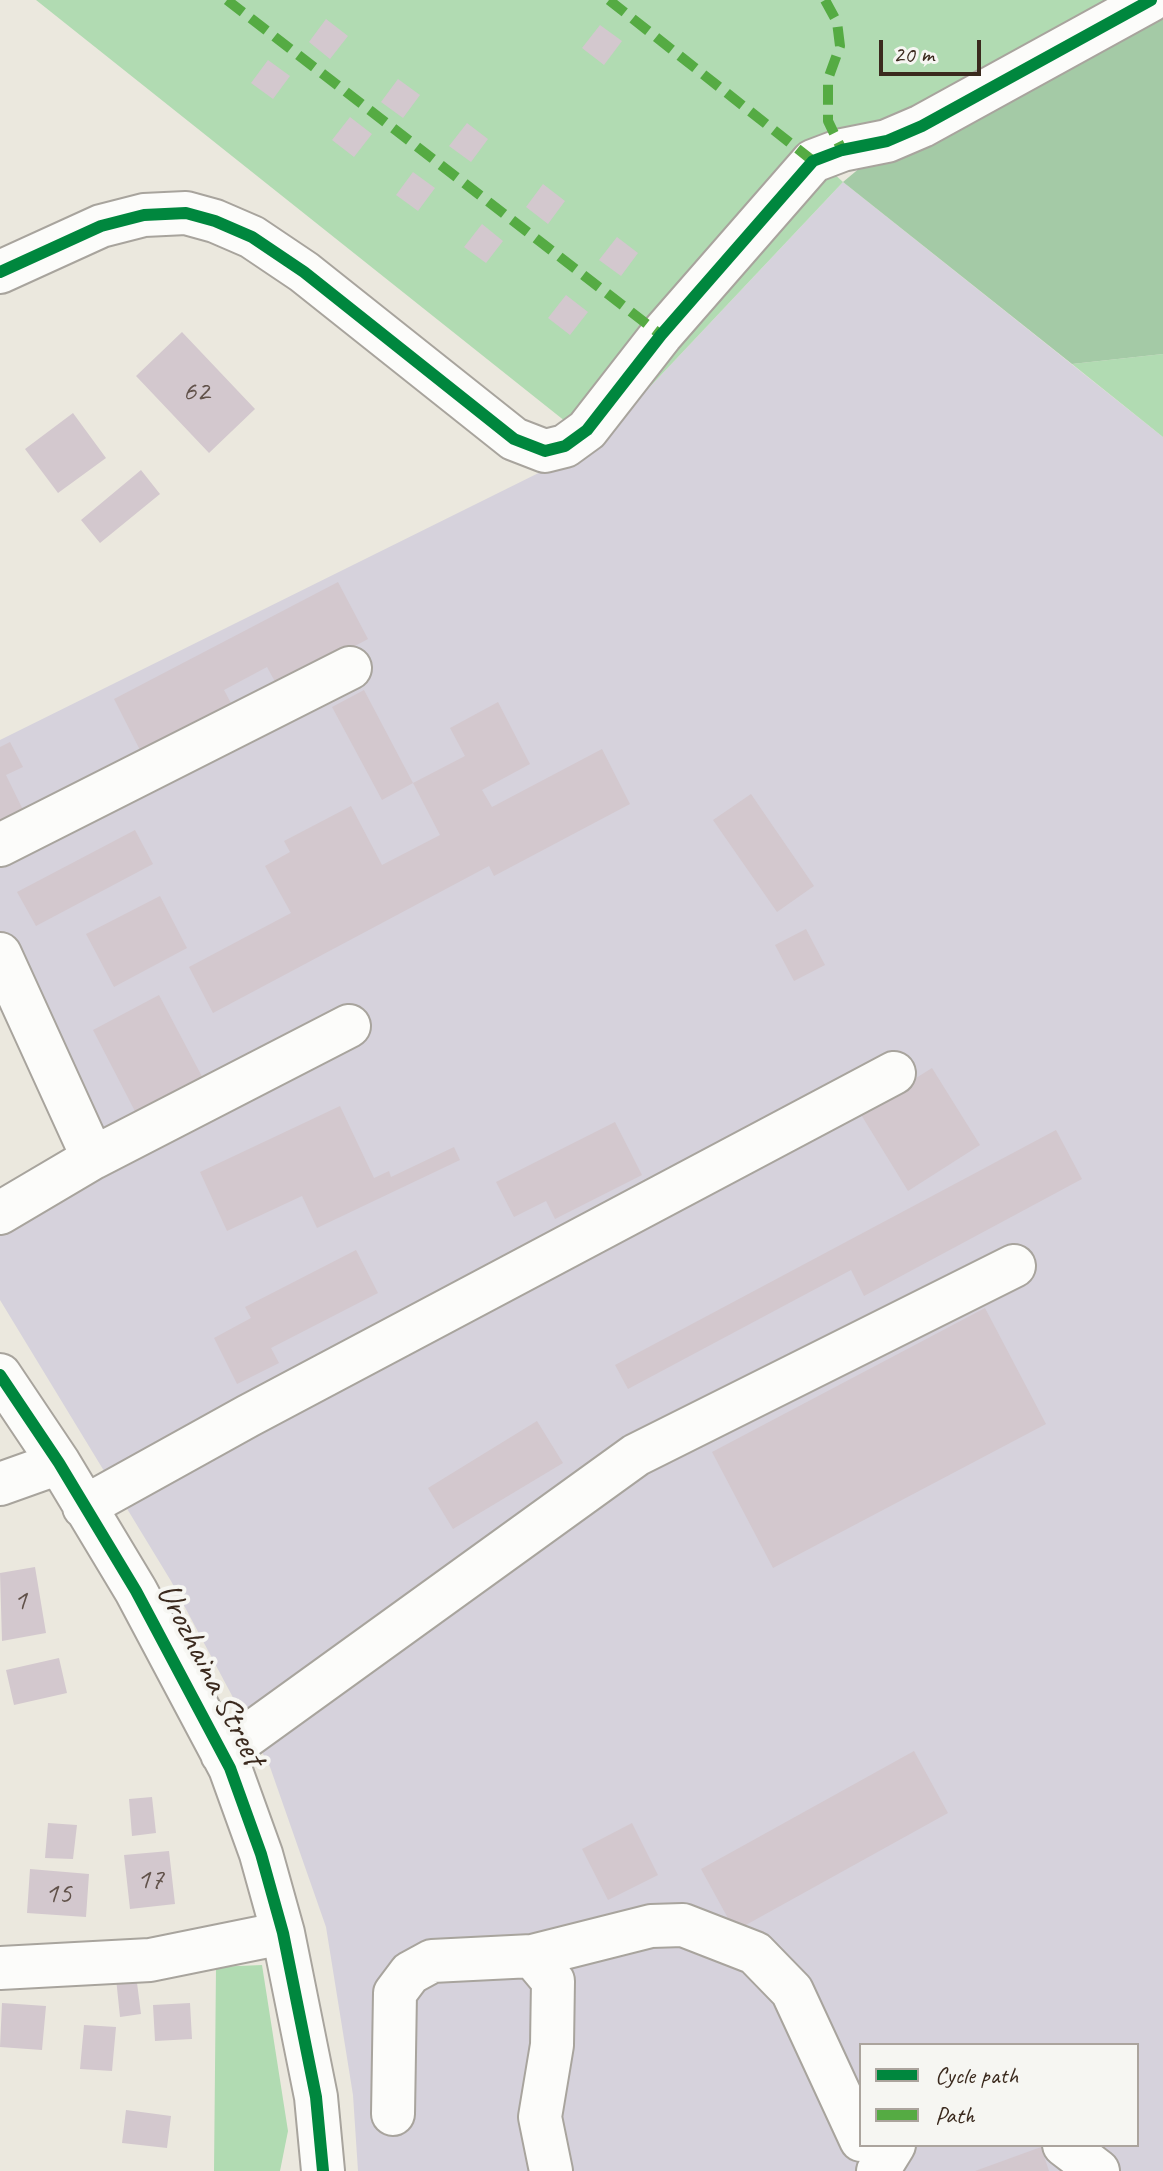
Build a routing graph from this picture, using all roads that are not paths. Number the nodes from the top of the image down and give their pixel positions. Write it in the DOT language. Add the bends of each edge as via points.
graph roads {
  1 [pos="1151,0"];
  2 [pos="0,272"];
  3 [pos="350,668"];
  4 [pos="0,845"];
  5 [pos="0,954"];
  6 [pos="349,1026"];
  7 [pos="894,1073"];
  8 [pos="93,1158"];
  9 [pos="0,1213"];
  10 [pos="1014,1266"];
  11 [pos="0,1375"];
  12 [pos="59,1463"];
  13 [pos="0,1484"];
  14 [pos="84,1507"];
  15 [pos="222,1754"];
  16 [pos="283,1933"];
  17 [pos="532,1956"];
  18 [pos="0,1968"];
  19 [pos="393,2114"];
  20 [pos="859,2136"];
  21 [pos="865,2147"];
  22 [pos="893,2147"];
  23 [pos="1067,2147"];
  24 [pos="323,2171"];
  25 [pos="551,2171"];
  26 [pos="877,2171"];
  27 [pos="1098,2171"];
  1 -- 2 [label="street" via="922,126 813,161 661,335 587,430 565,446 545,451 514,439 304,272 252,237 186,213 144,215 101,226"];
  3 -- 4 [label="street"];
  5 -- 8 [label="street"];
  6 -- 8 [label="street"];
  7 -- 14 [label="street"];
  8 -- 9 [label="street"];
  10 -- 15 [label="street" via="636,1455"];
  11 -- 12 [label="street, Urozhaina Street"];
  12 -- 13 [label="street"];
  12 -- 14 [label="street, Urozhaina Street"];
  14 -- 15 [label="street, Urozhaina Street" via="143,1604"];
  15 -- 16 [label="street, Urozhaina Street" via="261,1854"];
  16 -- 18 [label="street" via="150,1960"];
  16 -- 24 [label="street, Urozhaina Street" via="316,2097"];
  17 -- 19 [label="street" via="432,1961 410,1973 395,1993"];
  17 -- 20 [label="street" via="651,1926 683,1925 755,1953 792,1991"];
  17 -- 25 [label="street" via="553,1981 552,2045 540,2117"];
  21 -- 26 [label="street"];
  22 -- 26 [label="street"];
  23 -- 27 [label="street"];
}
